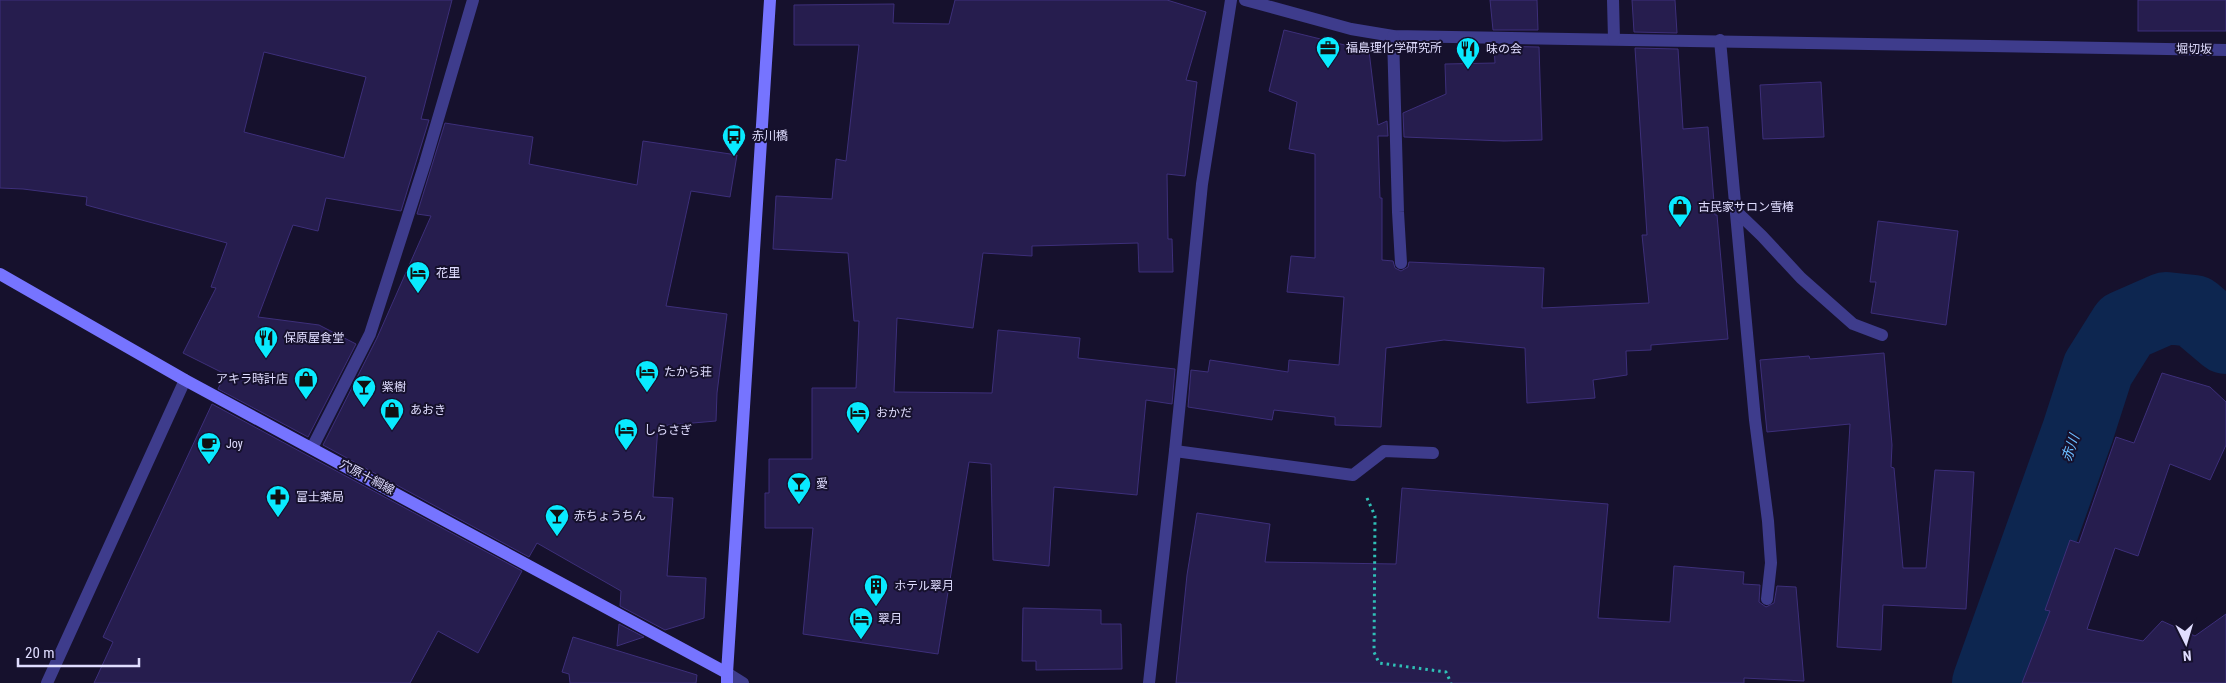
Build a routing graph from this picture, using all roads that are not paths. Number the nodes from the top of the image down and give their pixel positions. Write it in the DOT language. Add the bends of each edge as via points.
graph roads {
  1 [pos="472,0"];
  2 [pos="770,0"];
  3 [pos="1231,0"];
  4 [pos="1245,0"];
  5 [pos="1613,0"];
  6 [pos="1393,36"];
  7 [pos="1614,39"];
  8 [pos="1720,40"];
  9 [pos="2226,50"];
  10 [pos="1736,211"];
  11 [pos="1401,263"];
  12 [pos="0,274"];
  13 [pos="1882,336"];
  14 [pos="185,380"];
  15 [pos="312,448"];
  16 [pos="1176,451"];
  17 [pos="1433,453"];
  18 [pos="1767,599"];
  19 [pos="727,678"];
  20 [pos="47,683"];
  21 [pos="743,683"];
  22 [pos="1149,683"];
  1 -- 15 [label="street" via="425,163 370,334"];
  2 -- 19 [label="main road"];
  3 -- 16 [label="street" via="1202,184"];
  4 -- 6 [label="street, 堀切坂" via="1351,29"];
  5 -- 7 [label="street"];
  6 -- 7 [label="street, 堀切坂"];
  6 -- 11 [label="street"];
  7 -- 8 [label="street, 堀切坂"];
  8 -- 9 [label="street, 堀切坂"];
  8 -- 10 [label="street"];
  10 -- 13 [label="street" via="1801,278 1853,324"];
  10 -- 18 [label="street" via="1768,522 1771,563"];
  12 -- 14 [label="main road, 穴原十綱線"];
  14 -- 15 [label="main road, 穴原十綱線"];
  14 -- 20 [label="street"];
  15 -- 19 [label="main road, 穴原十綱線"];
  16 -- 17 [label="street" via="1353,475 1384,452"];
  16 -- 22 [label="street"];
  19 -- 21 [label="street"];
}
